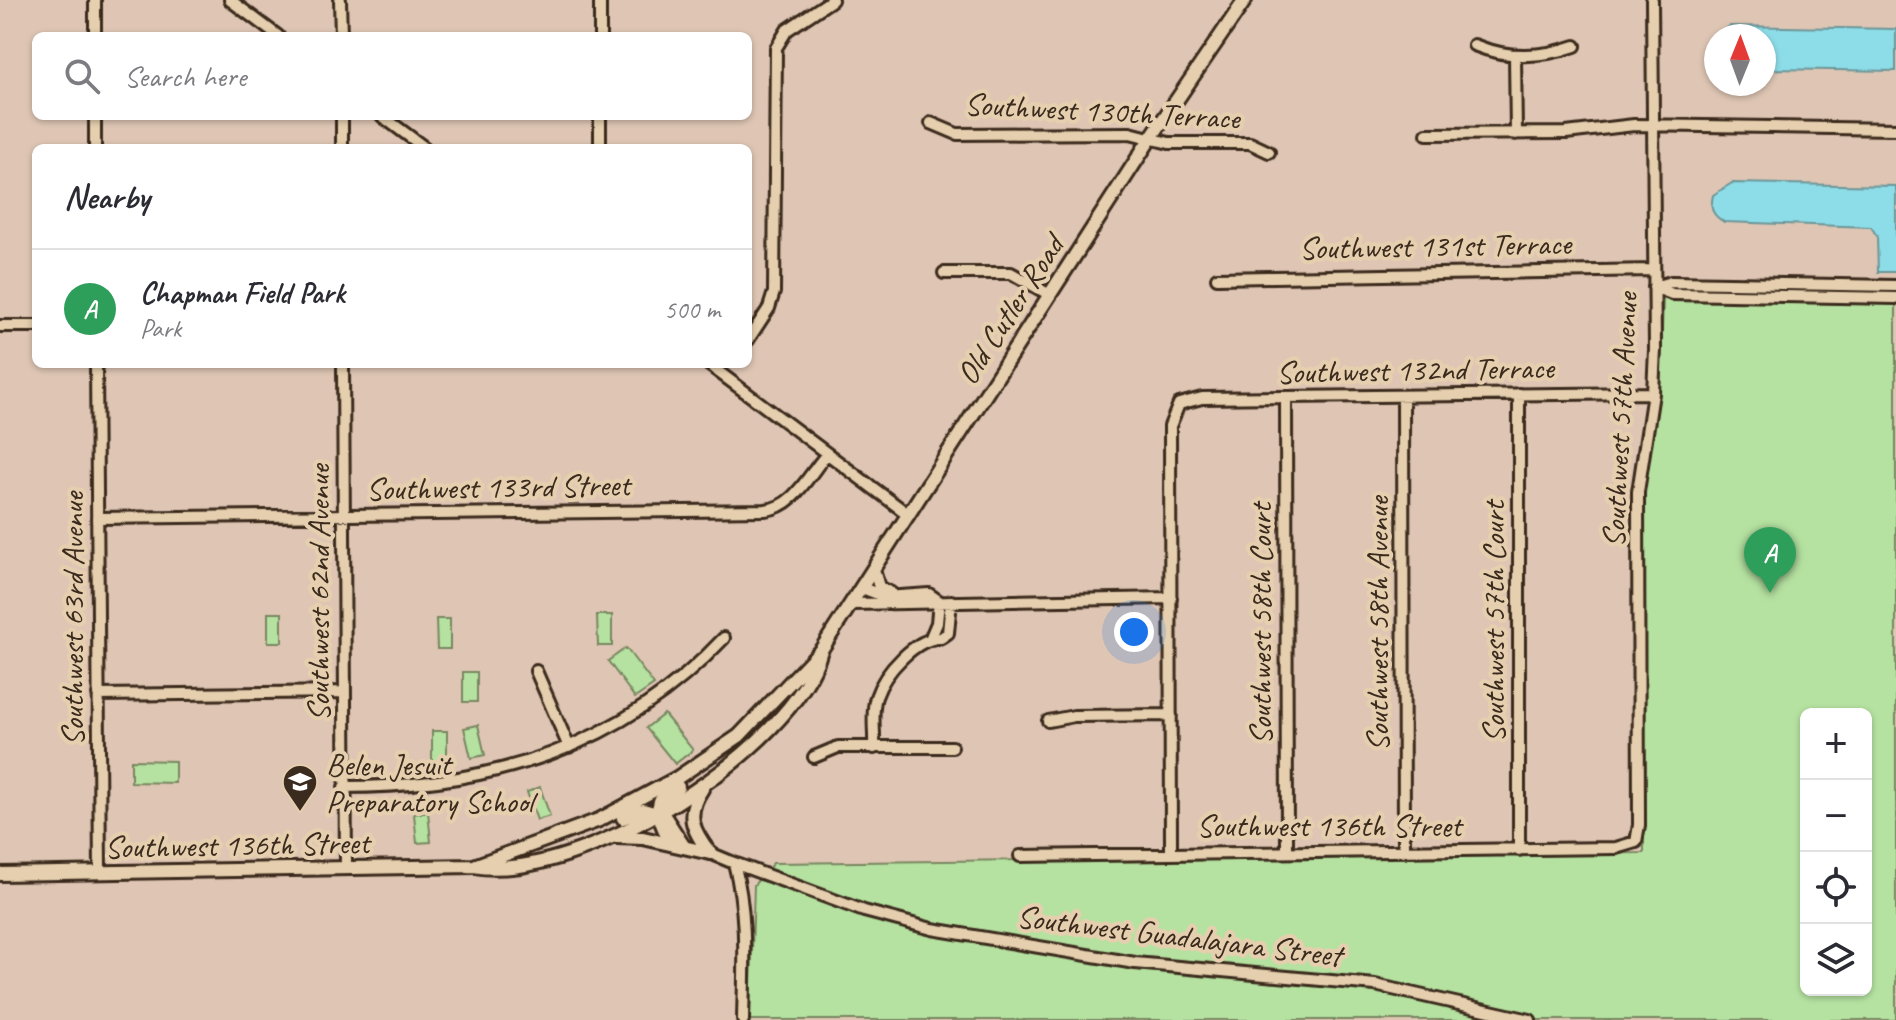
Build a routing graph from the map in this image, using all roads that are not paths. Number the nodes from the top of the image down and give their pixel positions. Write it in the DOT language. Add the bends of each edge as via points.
graph roads {
  1 [pos="95,0"];
  2 [pos="230,0"];
  3 [pos="340,0"];
  4 [pos="600,0"];
  5 [pos="832,0"];
  6 [pos="1245,0"];
  7 [pos="1652,0"];
  8 [pos="95,32"];
  9 [pos="273,32"];
  10 [pos="341,32"];
  11 [pos="600,32"];
  12 [pos="1474,45"];
  13 [pos="1575,46"];
  14 [pos="1515,55"];
  15 [pos="95,120"];
  16 [pos="342,120"];
  17 [pos="387,120"];
  18 [pos="600,120"];
  19 [pos="931,123"];
  20 [pos="1653,126"];
  21 [pos="1896,129"];
  22 [pos="1427,134"];
  23 [pos="1516,134"];
  24 [pos="1150,139"];
  25 [pos="95,144"];
  26 [pos="342,144"];
  27 [pos="420,144"];
  28 [pos="600,144"];
  29 [pos="1269,152"];
  30 [pos="1654,270"];
  31 [pos="944,273"];
  32 [pos="1217,278"];
  33 [pos="1896,286"];
  34 [pos="1654,287"];
  35 [pos="1050,295"];
  36 [pos="1896,298"];
  37 [pos="0,326"];
  38 [pos="32,326"];
  39 [pos="752,334"];
  40 [pos="96,368"];
  41 [pos="343,368"];
  42 [pos="713,368"];
  43 [pos="727,368"];
  44 [pos="723,375"];
  45 [pos="1653,393"];
  46 [pos="1519,394"];
  47 [pos="1403,396"];
  48 [pos="1286,397"];
  49 [pos="827,454"];
  50 [pos="344,515"];
  51 [pos="909,515"];
  52 [pos="97,518"];
  53 [pos="874,570"];
  54 [pos="862,588"];
  55 [pos="897,594"];
  56 [pos="1171,598"];
  57 [pos="939,601"];
  58 [pos="951,601"];
  59 [pos="852,604"];
  60 [pos="931,637"];
  61 [pos="724,638"];
  62 [pos="821,650"];
  63 [pos="536,671"];
  64 [pos="344,692"];
  65 [pos="98,695"];
  66 [pos="1171,715"];
  67 [pos="1048,721"];
  68 [pos="739,736"];
  69 [pos="569,747"];
  70 [pos="952,747"];
  71 [pos="874,748"];
  72 [pos="814,757"];
  73 [pos="704,786"];
  74 [pos="344,787"];
  75 [pos="648,796"];
  76 [pos="657,814"];
  77 [pos="616,837"];
  78 [pos="1636,842"];
  79 [pos="523,849"];
  80 [pos="1519,850"];
  81 [pos="1404,851"];
  82 [pos="1171,852"];
  83 [pos="1287,852"];
  84 [pos="710,853"];
  85 [pos="1020,856"];
  86 [pos="734,863"];
  87 [pos="474,866"];
  88 [pos="346,869"];
  89 [pos="100,873"];
  90 [pos="0,874"];
  91 [pos="743,1020"];
  92 [pos="1530,1020"];
  1 -- 8 [label="street"];
  2 -- 9 [label="street"];
  3 -- 10 [label="street"];
  4 -- 11 [label="street"];
  5 -- 39 [label="street" via="787,30 776,48 774,292"];
  6 -- 24 [label="main road, Old Cutler Road"];
  7 -- 20 [label="street, Southwest 57th Avenue"];
  12 -- 14 [label="street"];
  13 -- 14 [label="street" via="1549,54"];
  14 -- 23 [label="street"];
  15 -- 25 [label="street"];
  16 -- 26 [label="street"];
  17 -- 27 [label="street"];
  18 -- 28 [label="street"];
  19 -- 24 [label="street, Southwest 130th Terrace" via="957,134 1130,133"];
  20 -- 21 [label="street"];
  20 -- 23 [label="street"];
  20 -- 30 [label="street, Southwest 57th Avenue"];
  22 -- 23 [label="street"];
  24 -- 29 [label="street, Southwest 130th Terrace" via="1250,143"];
  24 -- 35 [label="main road, Old Cutler Road"];
  30 -- 32 [label="street, Southwest 131st Terrace"];
  30 -- 34 [label="street, Southwest 57th Avenue"];
  31 -- 35 [label="street" via="1011,273"];
  33 -- 34 [label="street" via="1671,282"];
  34 -- 36 [label="street" via="1672,294"];
  34 -- 45 [label="street, Southwest 57th Avenue"];
  35 -- 51 [label="main road, Old Cutler Road"];
  37 -- 38 [label="street"];
  40 -- 52 [label="street, Southwest 63rd Avenue"];
  41 -- 50 [label="street, Southwest 62nd Avenue"];
  42 -- 44 [label="street"];
  43 -- 44 [label="street"];
  44 -- 49 [label="street"];
  45 -- 46 [label="street, Southwest 132nd Terrace"];
  45 -- 78 [label="street, Southwest 57th Avenue" via="1638,492"];
  46 -- 47 [label="street, Southwest 132nd Terrace"];
  46 -- 80 [label="street, Southwest 57th Court"];
  47 -- 48 [label="street, Southwest 132nd Terrace"];
  47 -- 81 [label="street, Southwest 58th Avenue"];
  48 -- 56 [label="street, Southwest 132nd Terrace" via="1202,398 1179,404 1170,426"];
  48 -- 83 [label="street, Southwest 58th Court"];
  49 -- 50 [label="street, Southwest 133rd Street" via="789,501 772,509"];
  49 -- 51 [label="street"];
  50 -- 52 [label="street, Southwest 133rd Street"];
  50 -- 64 [label="street, Southwest 62nd Avenue"];
  51 -- 53 [label="main road, Old Cutler Road"];
  52 -- 65 [label="street, Southwest 63rd Avenue"];
  53 -- 54 [label="main road, Old Cutler Road"];
  53 -- 55 [label="street" via="879,587"];
  54 -- 55 [label="street" via="886,597"];
  54 -- 59 [label="main road, Old Cutler Road"];
  55 -- 57 [label="street" via="929,594"];
  56 -- 58 [label="street"];
  56 -- 66 [label="street"];
  57 -- 58 [label="street"];
  57 -- 59 [label="street"];
  57 -- 60 [label="street"];
  58 -- 60 [label="street" via="948,633"];
  59 -- 62 [label="main road, Old Cutler Road"];
  60 -- 71 [label="street" via="919,642 881,685 875,701"];
  61 -- 69 [label="street" via="663,692"];
  62 -- 68 [label="main road, Old Cutler Road"];
  62 -- 73 [label="main road, Old Cutler Road" via="813,671 782,712"];
  63 -- 69 [label="street"];
  64 -- 65 [label="street"];
  64 -- 74 [label="street, Southwest 62nd Avenue"];
  65 -- 89 [label="street, Southwest 63rd Avenue"];
  66 -- 67 [label="street"];
  66 -- 82 [label="street"];
  68 -- 75 [label="main road, Old Cutler Road"];
  68 -- 76 [label="main road" via="713,763 665,796"];
  69 -- 74 [label="street" via="463,780"];
  70 -- 71 [label="street"];
  71 -- 72 [label="street" via="838,747"];
  73 -- 76 [label="main road, Old Cutler Road"];
  73 -- 84 [label="main road" via="694,800 691,819"];
  74 -- 88 [label="street, Southwest 62nd Avenue"];
  75 -- 79 [label="main road, Southwest 136th Street"];
  76 -- 77 [label="main road, Southwest 136th Street"];
  76 -- 79 [label="main road" via="637,811 576,838"];
  76 -- 84 [label="street, Southwest Guadalajara Street" via="666,817 684,845"];
  77 -- 84 [label="main road"];
  77 -- 87 [label="main road, Southwest 136th Street" via="514,866"];
  78 -- 80 [label="street, Southwest 136th Street" via="1621,848"];
  79 -- 87 [label="main road, Southwest 136th Street"];
  80 -- 81 [label="street, Southwest 136th Street"];
  81 -- 83 [label="street, Southwest 136th Street"];
  82 -- 83 [label="street, Southwest 136th Street"];
  82 -- 85 [label="street, Southwest 136th Street"];
  84 -- 86 [label="street, Southwest Guadalajara Street"];
  86 -- 91 [label="street" via="745,911"];
  86 -- 92 [label="street, Southwest Guadalajara Street" via="864,911 932,929 1135,963 1387,987"];
  87 -- 88 [label="main road, Southwest 136th Street"];
  88 -- 89 [label="main road, Southwest 136th Street"];
  89 -- 90 [label="main road, Southwest 136th Street"];
}
